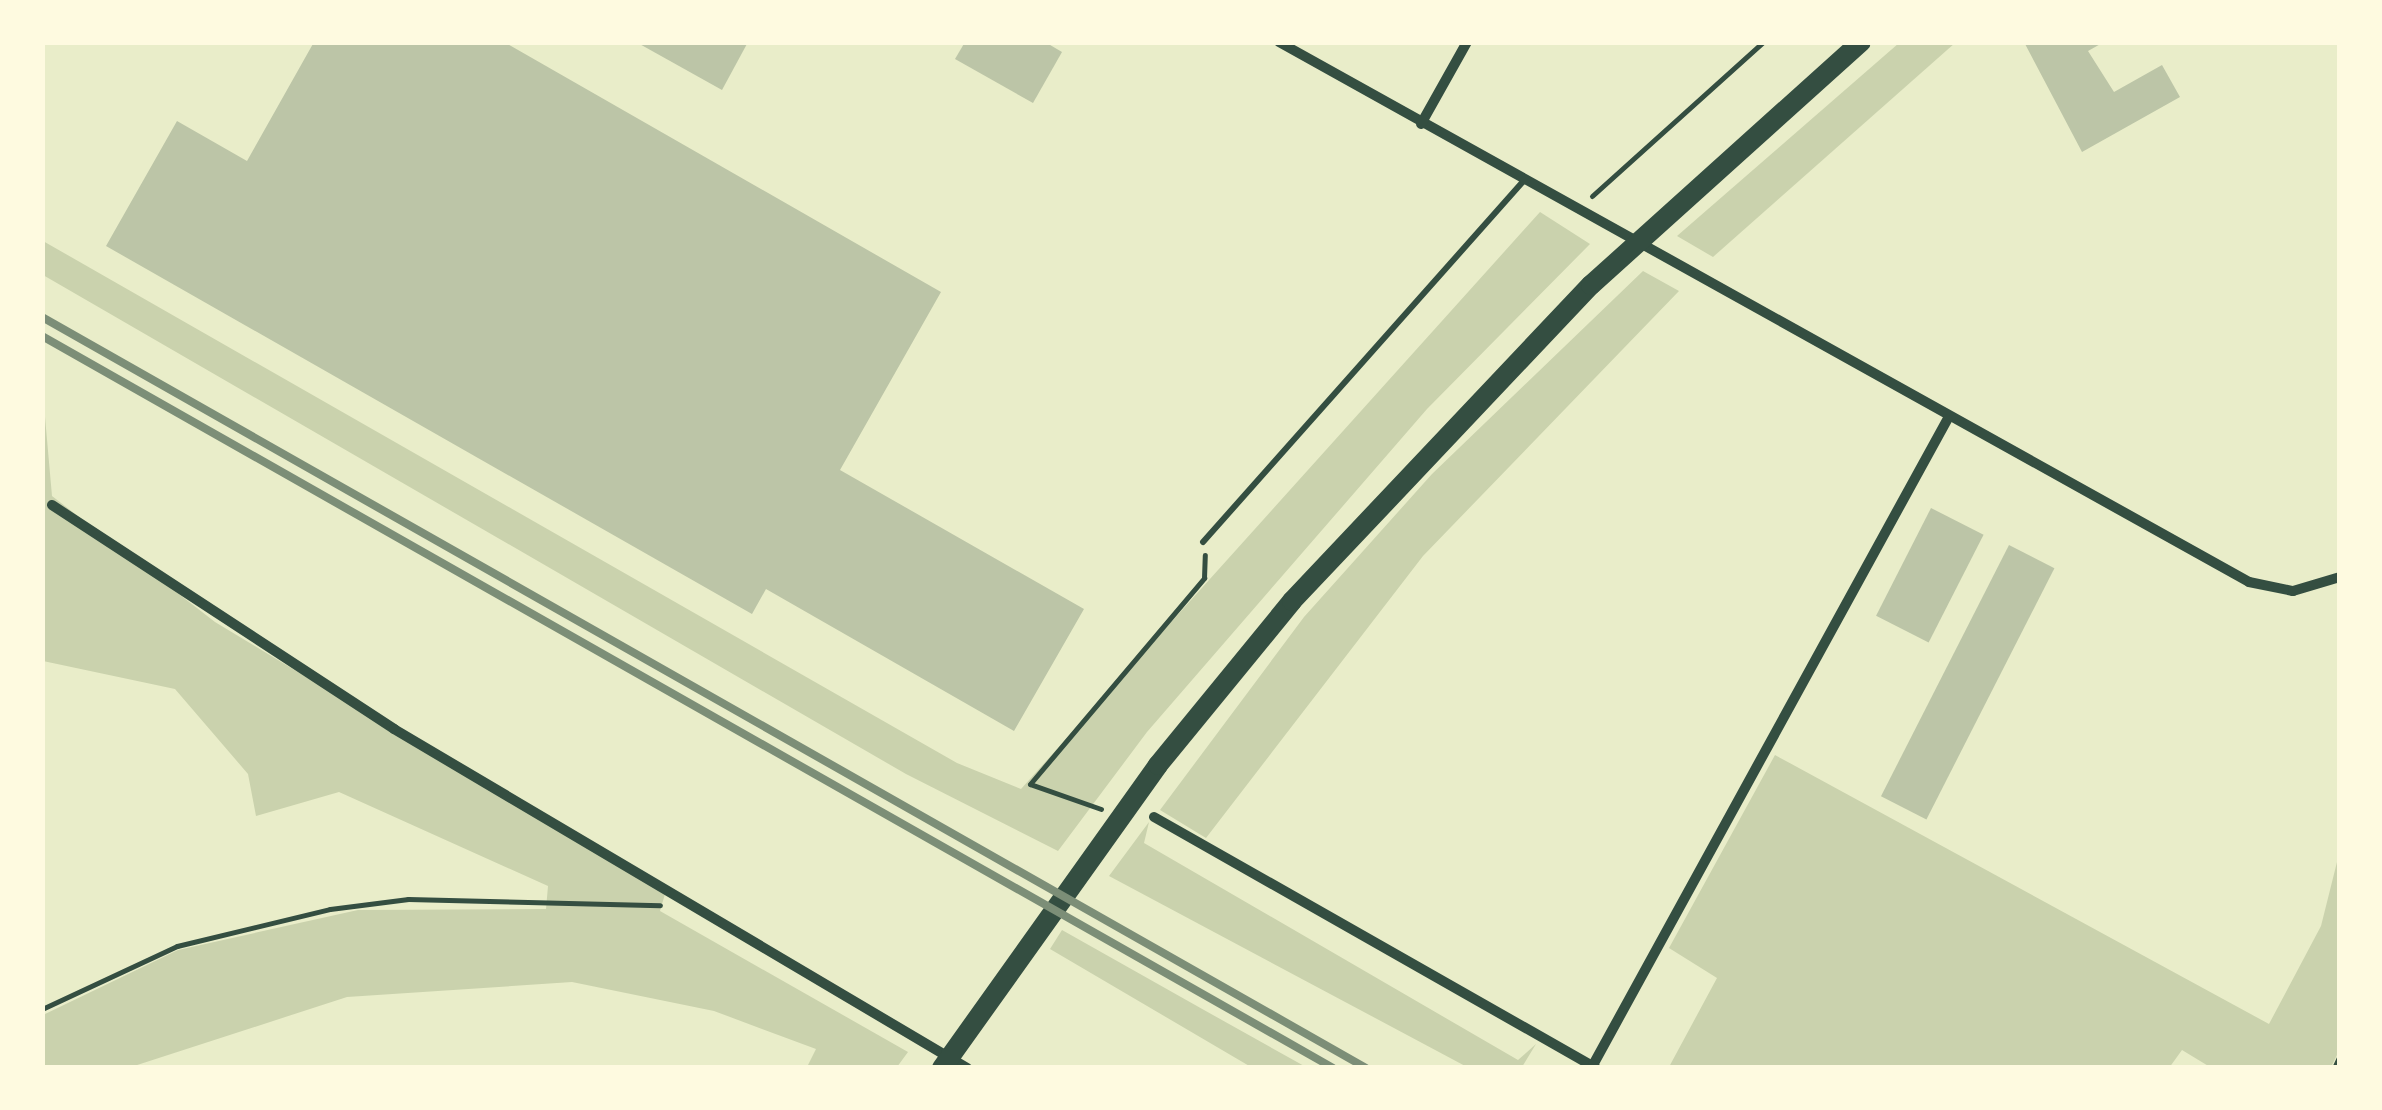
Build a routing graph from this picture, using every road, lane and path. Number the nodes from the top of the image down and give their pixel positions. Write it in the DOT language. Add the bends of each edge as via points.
graph roads {
  1 [pos="1279,42"];
  2 [pos="1467,42"];
  3 [pos="1763,42"];
  4 [pos="1861,42"];
  5 [pos="1421,124"];
  6 [pos="1523,182"];
  7 [pos="1573,209"];
  8 [pos="1947,420"];
  9 [pos="52,505"];
  10 [pos="1203,542"];
  11 [pos="2340,577"];
  12 [pos="1110,812"];
  13 [pos="1154,817"];
  14 [pos="686,896"];
  15 [pos="42,1009"];
  16 [pos="2340,1056"];
  17 [pos="1594,1066"];
  18 [pos="942,1068"];
  19 [pos="967,1068"];
  20 [pos="2334,1068"];
  1 -- 5 [label="street"];
  2 -- 5 [label="street"];
  3 -- 7 [label="path"];
  4 -- 18 [label="main road" via="1592,285 1329,559 1158,765"];
  5 -- 6 [label="street"];
  6 -- 7 [label="street"];
  6 -- 10 [label="lane"];
  7 -- 8 [label="street"];
  8 -- 11 [label="street" via="2249,582 2293,591"];
  8 -- 17 [label="street"];
  9 -- 14 [label="street" via="394,729"];
  10 -- 12 [label="path" via="1204,578 1030,784"];
  13 -- 17 [label="street"];
  14 -- 15 [label="path" via="622,909 408,899 330,909 176,946"];
  14 -- 19 [label="street"];
  16 -- 20 [label="path"];
}
